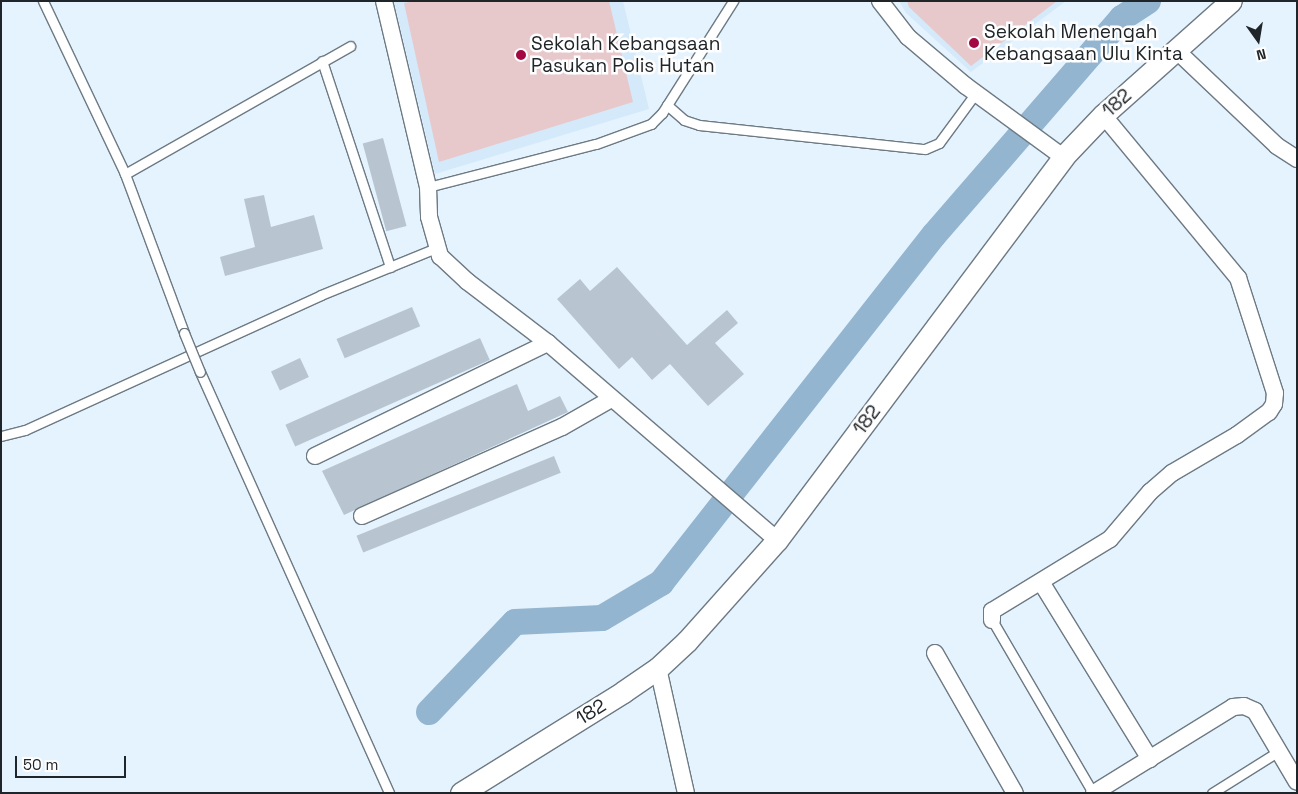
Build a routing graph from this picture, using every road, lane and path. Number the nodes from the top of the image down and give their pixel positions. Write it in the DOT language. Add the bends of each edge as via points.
graph roads {
  1 [pos="43,1"];
  2 [pos="384,1"];
  3 [pos="733,1"];
  4 [pos="880,1"];
  5 [pos="1231,1"];
  6 [pos="350,46"];
  7 [pos="1176,50"];
  8 [pos="322,61"];
  9 [pos="975,94"];
  10 [pos="666,105"];
  11 [pos="1103,115"];
  12 [pos="1063,157"];
  13 [pos="1297,159"];
  14 [pos="125,174"];
  15 [pos="428,187"];
  16 [pos="436,248"];
  17 [pos="390,267"];
  18 [pos="548,343"];
  19 [pos="611,399"];
  20 [pos="1,436"];
  21 [pos="315,456"];
  22 [pos="362,516"];
  23 [pos="777,540"];
  24 [pos="1041,582"];
  25 [pos="992,620"];
  26 [pos="935,653"];
  27 [pos="658,668"];
  28 [pos="1279,751"];
  29 [pos="1150,759"];
  30 [pos="1297,782"];
  31 [pos="389,793"];
  32 [pos="461,793"];
  33 [pos="686,793"];
  34 [pos="1015,793"];
  35 [pos="1093,793"];
  36 [pos="1212,793"];
  1 -- 14 [label="lane"];
  2 -- 15 [label="street"];
  3 -- 10 [label="lane"];
  4 -- 9 [label="street" via="908,37"];
  5 -- 7 [label="street, 182"];
  6 -- 8 [label="lane"];
  7 -- 11 [label="street, 182"];
  7 -- 13 [label="street" via="1278,146"];
  8 -- 14 [label="lane"];
  8 -- 17 [label="lane"];
  9 -- 10 [label="lane" via="939,143 926,149 699,125 684,120"];
  9 -- 12 [label="street"];
  10 -- 15 [label="lane" via="651,124 636,131"];
  11 -- 12 [label="street, 182"];
  11 -- 24 [label="street" via="1238,278 1275,393 1269,412 1172,473 1150,492 1110,539"];
  12 -- 23 [label="street, 182"];
  14 -- 31 [label="lane, bridge" via="200,372"];
  15 -- 16 [label="street" via="429,217"];
  16 -- 17 [label="lane"];
  16 -- 18 [label="street" via="468,282"];
  17 -- 20 [label="lane" via="321,295 25,430"];
  18 -- 19 [label="street"];
  18 -- 21 [label="street"];
  19 -- 22 [label="street" via="562,427"];
  19 -- 23 [label="street"];
  23 -- 27 [label="street, 182" via="726,600"];
  24 -- 25 [label="street" via="992,611"];
  24 -- 29 [label="street"];
  25 -- 35 [label="lane"];
  26 -- 34 [label="street"];
  27 -- 32 [label="street, 182"];
  27 -- 33 [label="street"];
  28 -- 29 [label="street" via="1255,711 1244,706 1233,707"];
  28 -- 30 [label="street"];
  28 -- 36 [label="lane"];
  29 -- 35 [label="street"];
}
